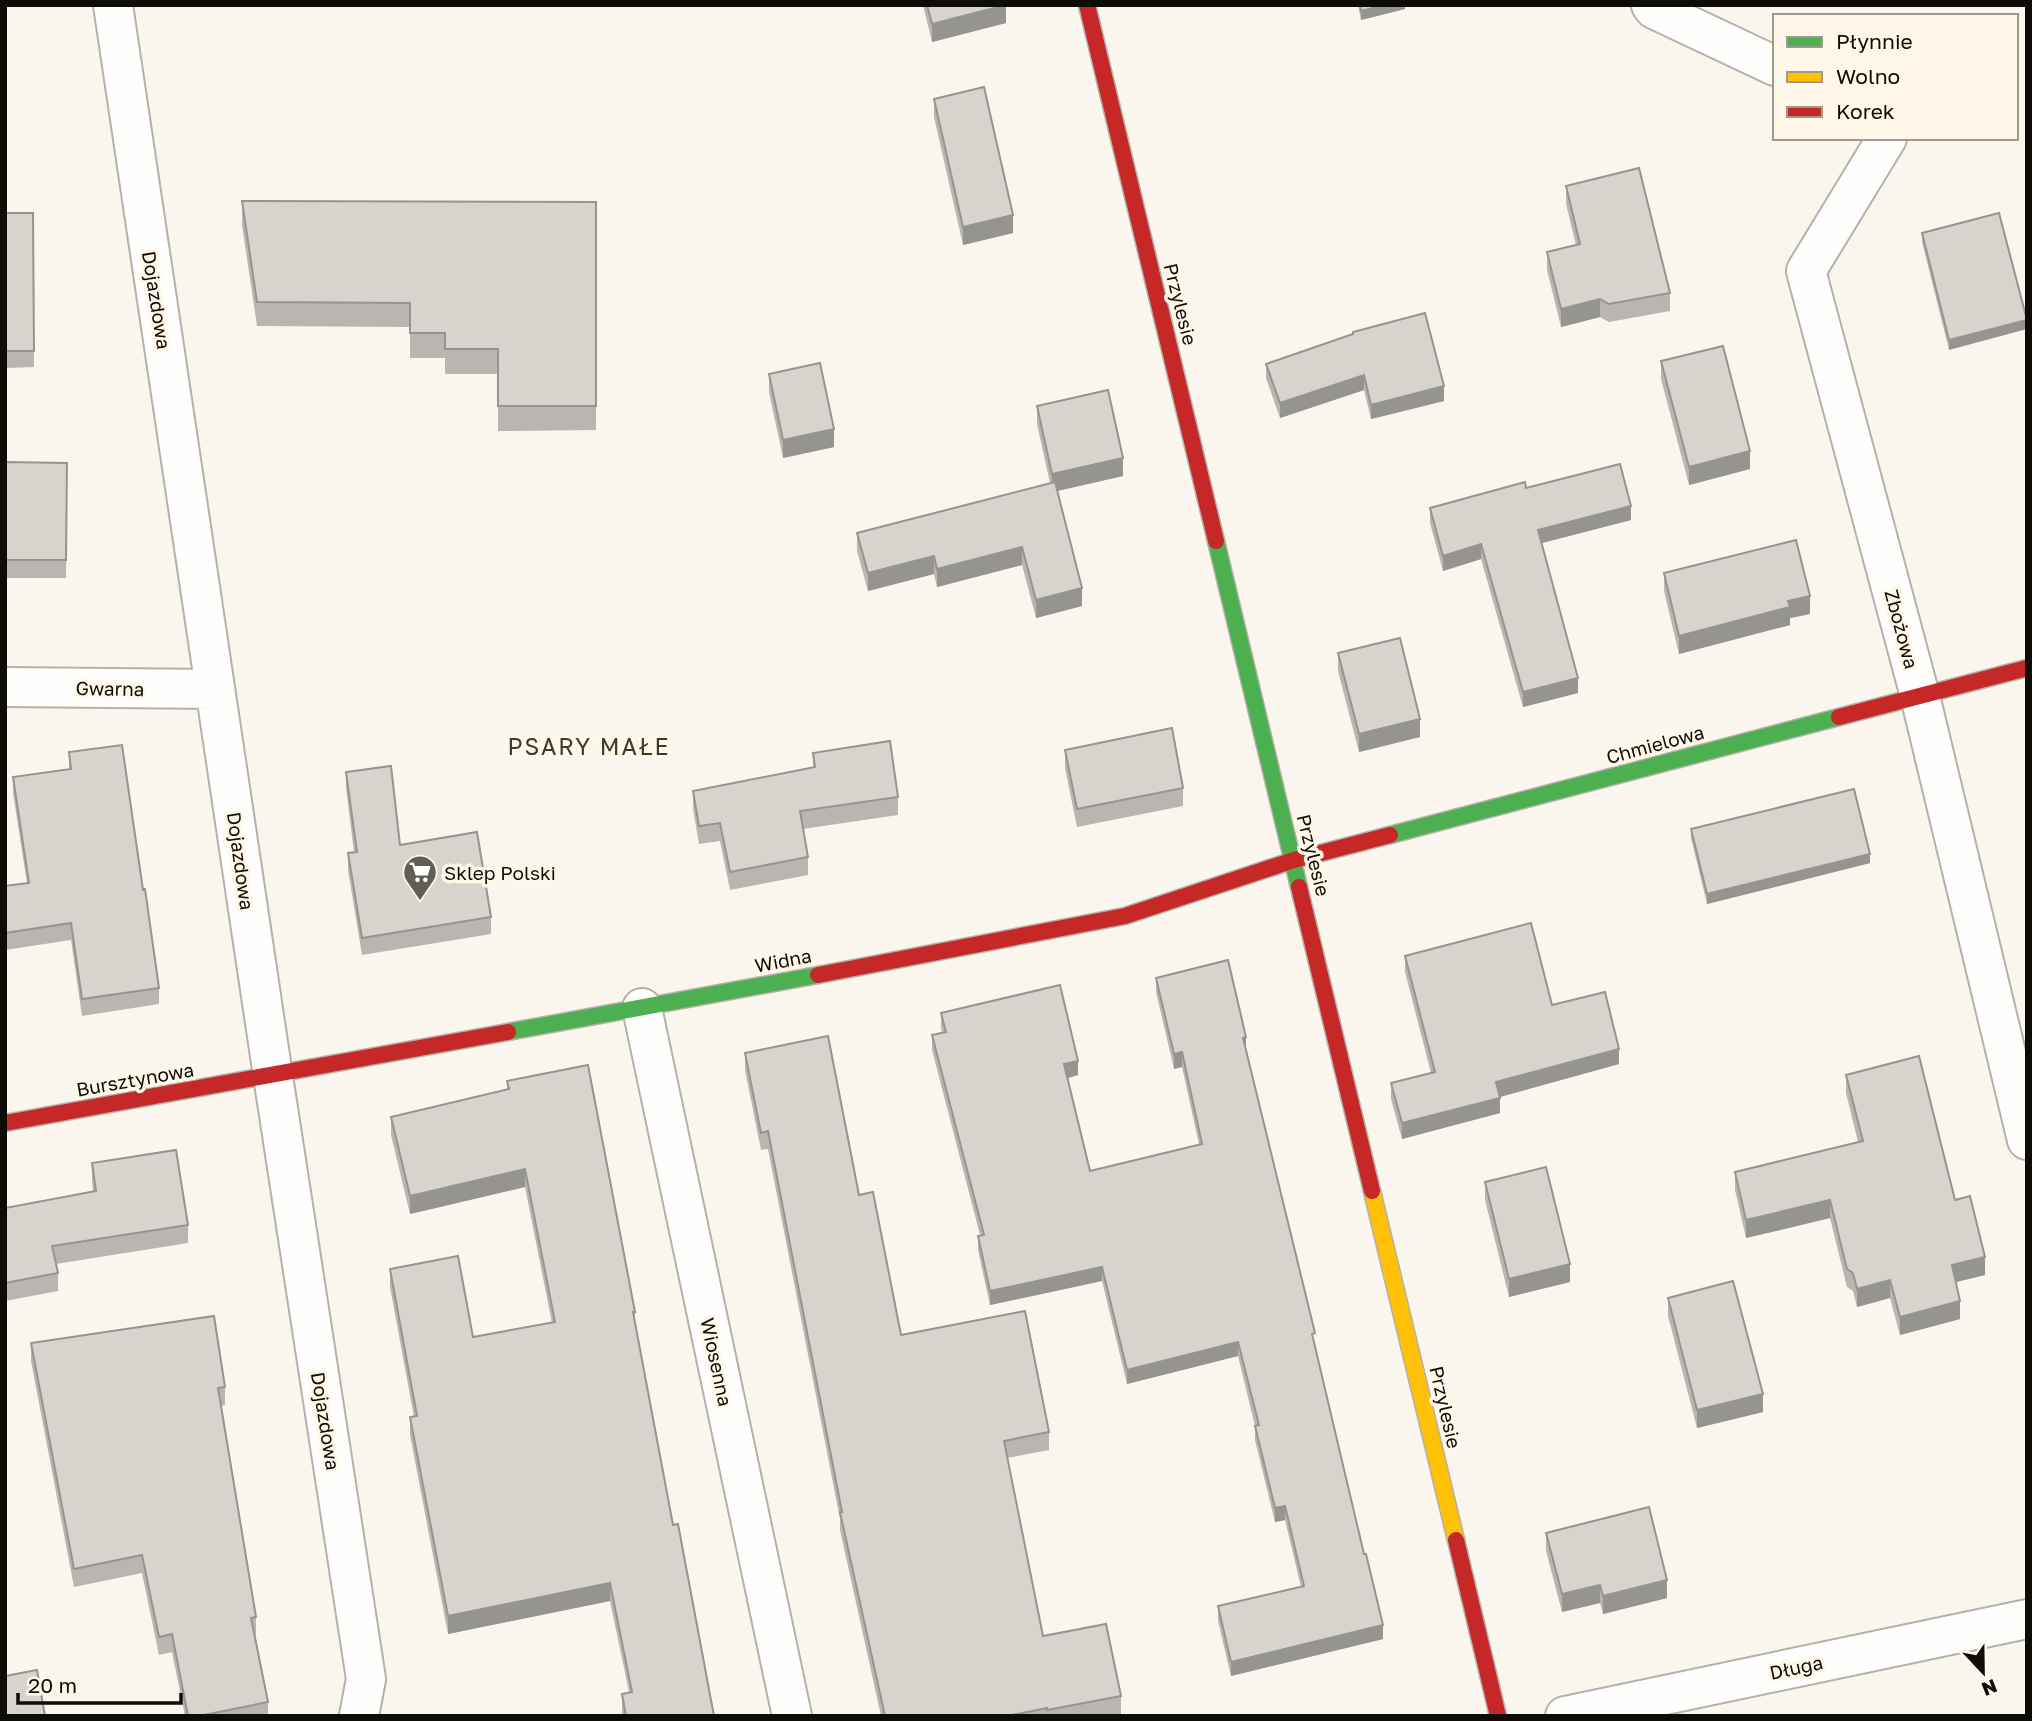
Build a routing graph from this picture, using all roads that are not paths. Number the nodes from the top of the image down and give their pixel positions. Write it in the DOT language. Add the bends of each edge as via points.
graph roads {
  1 [pos="113,5"];
  2 [pos="1087,5"];
  3 [pos="1651,5"];
  4 [pos="1773,65"];
  5 [pos="1880,141"];
  6 [pos="2027,668"];
  7 [pos="5,687"];
  8 [pos="215,689"];
  9 [pos="1920,696"];
  10 [pos="1294,860"];
  11 [pos="642,1008"];
  12 [pos="273,1076"];
  13 [pos="5,1123"];
  14 [pos="2027,1140"];
  15 [pos="2027,1619"];
  16 [pos="359,1716"];
  17 [pos="792,1716"];
  18 [pos="1498,1716"];
  19 [pos="1565,1716"];
  1 -- 8 [label="street, Dojazdowa"];
  2 -- 10 [label="street, Przylesie"];
  3 -- 4 [label="street"];
  5 -- 9 [label="street, Zbożowa" via="1806,271"];
  6 -- 9 [label="street, Chmielowa"];
  7 -- 8 [label="street, Gwarna"];
  8 -- 12 [label="street, Dojazdowa"];
  9 -- 10 [label="street, Chmielowa"];
  9 -- 14 [label="street, Zbożowa"];
  10 -- 11 [label="street, Widna" via="1125,916"];
  10 -- 18 [label="street, Przylesie"];
  11 -- 12 [label="street, Widna"];
  11 -- 17 [label="street, Wiosenna"];
  12 -- 13 [label="street, Bursztynowa"];
  12 -- 16 [label="street, Dojazdowa" via="366,1679"];
  15 -- 19 [label="street, Długa"];
}
